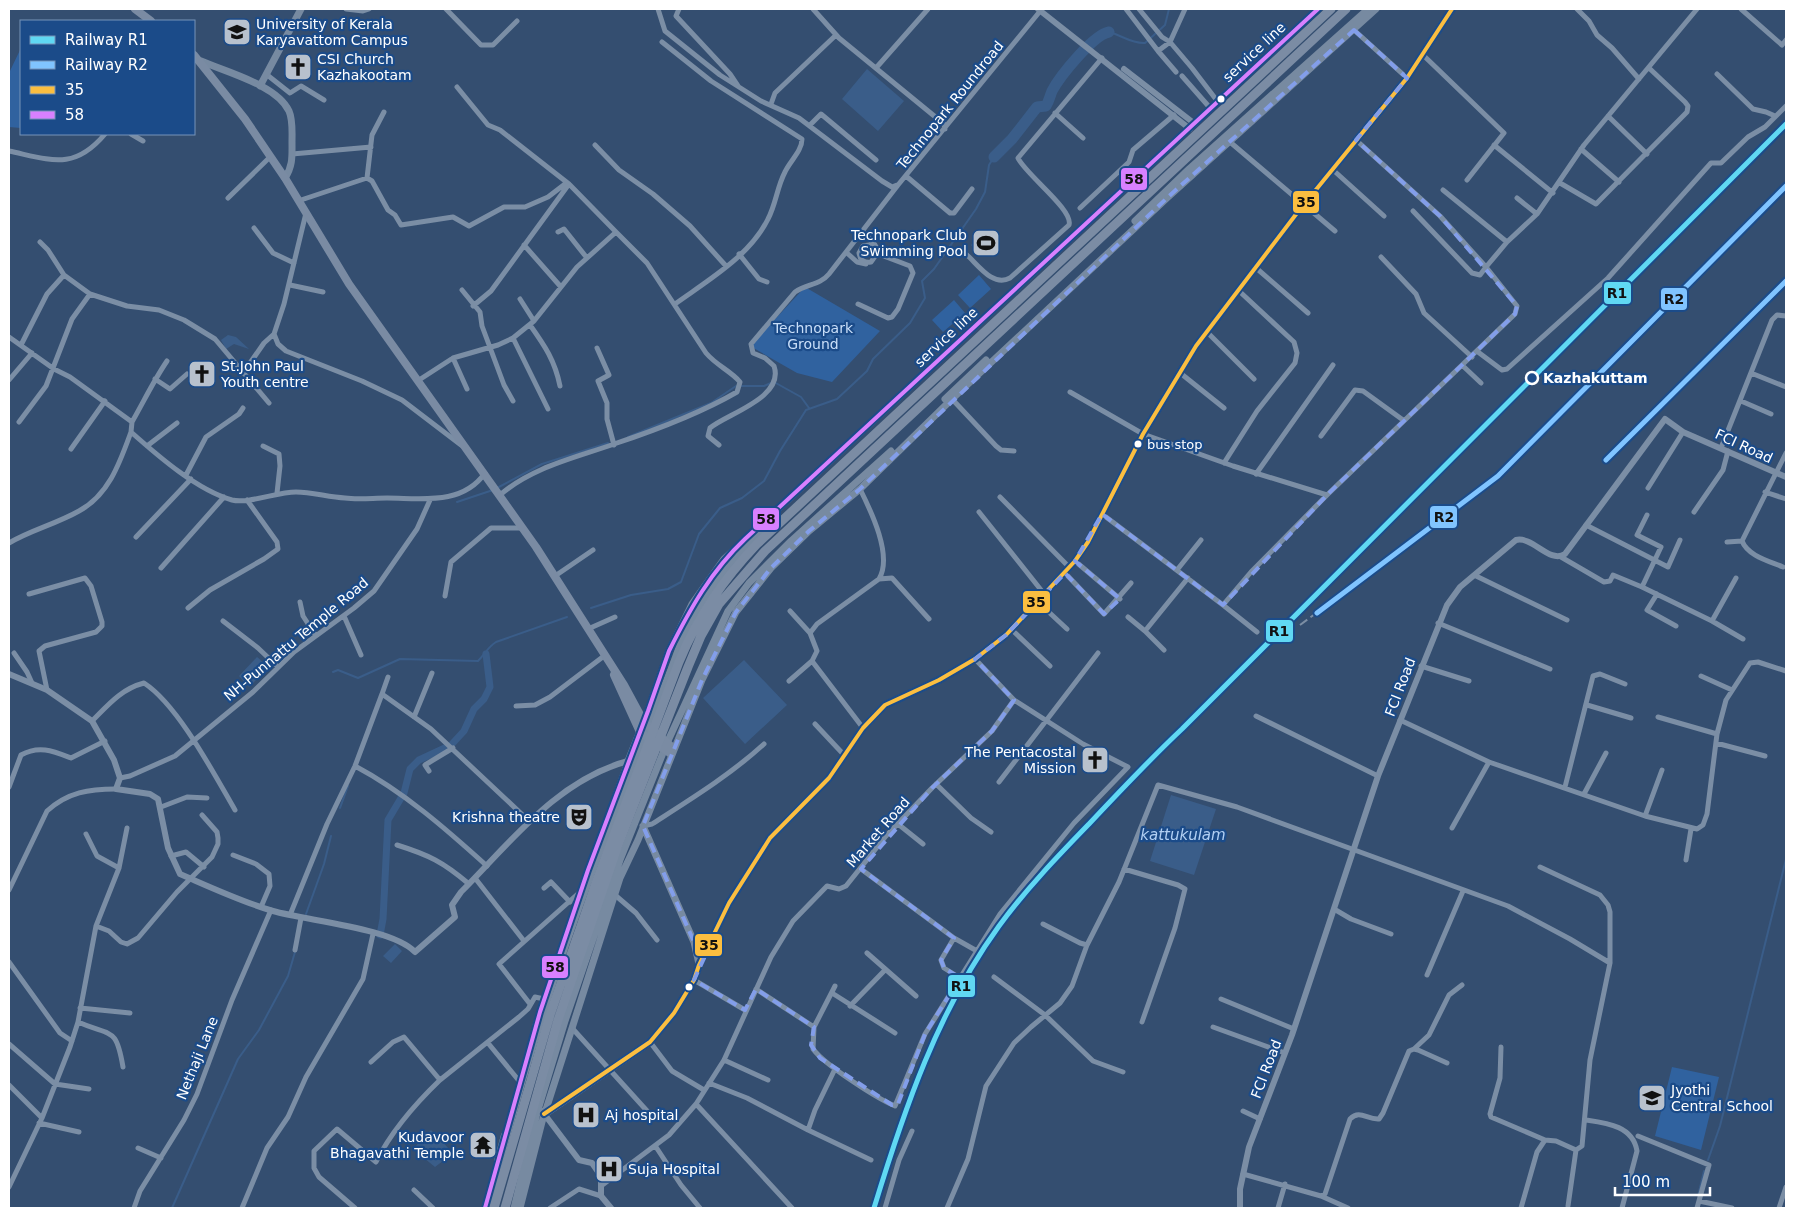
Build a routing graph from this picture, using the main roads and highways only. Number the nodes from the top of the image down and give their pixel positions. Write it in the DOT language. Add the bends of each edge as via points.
graph roads {
  1 [pos="134,9"];
  2 [pos="301,9"];
  3 [pos="1318,9"];
  4 [pos="1331,9"];
  5 [pos="1346,9"];
  6 [pos="1368,9"];
  7 [pos="1376,9"];
  8 [pos="1452,9"];
  9 [pos="150,20"];
  10 [pos="1280,44"];
  11 [pos="195,56"];
  12 [pos="200,61"];
  13 [pos="260,86"];
  14 [pos="285,178"];
  15 [pos="611,669"];
  16 [pos="654,710"];
  17 [pos="646,721"];
  18 [pos="642,734"];
  19 [pos="669,749"];
  20 [pos="659,777"];
  21 [pos="643,826"];
  22 [pos="715,933"];
  23 [pos="694,942"];
  24 [pos="699,965"];
  25 [pos="544,1114"];
  26 [pos="486,1208"];
  27 [pos="494,1208"];
  28 [pos="505,1208"];
  29 [pos="514,1208"];
  30 [pos="520,1208"];
  1 -- 9 [label="main road"];
  2 -- 13 [label="main road"];
  3 -- 10 [label="main road, service line"];
  4 -- 27 [label="highway" via="757,544 709,602 679,662 597,880 550,1015"];
  5 -- 28 [label="highway" via="765,550 720,604 691,659 618,844 558,1020"];
  6 -- 19 [label="main road" via="1189,169 891,451 790,541 749,584 728,612"];
  7 -- 19 [label="main road" via="771,568 736,612"];
  8 -- 22 [label="main road" via="1406,78 1255,267 1179,372 1075,561 1038,602 975,658 939,680 885,705 863,728 829,778 770,838 729,903"];
  10 -- 16 [label="main road" via="1277,51 730,562 702,600 686,629"];
  10 -- 17 [label="main road, service line" via="724,559 692,604 669,650"];
  11 -- 12 [label="main road"];
  12 -- 13 [label="main road"];
  12 -- 14 [label="main road"];
  13 -- 14 [label="main road" via="282,101 290,112 292,168"];
  14 -- 15 [label="main road" via="349,284 499,493 555,576"];
  15 -- 17 [label="main road"];
  15 -- 18 [label="main road"];
  16 -- 17 [label="main road"];
  16 -- 17 [label="main road"];
  17 -- 18 [label="main road"];
  17 -- 19 [label="main road"];
  18 -- 19 [label="main road"];
  18 -- 26 [label="main road" via="556,976"];
  19 -- 20 [label="main road"];
  20 -- 21 [label="main road"];
  20 -- 29 [label="main road" via="620,860 565,1020"];
  21 -- 23 [label="main road"];
  21 -- 25 [label="main road" via="615,895"];
  22 -- 23 [label="main road"];
  22 -- 24 [label="main road"];
  23 -- 24 [label="main road"];
  24 -- 25 [label="main road" via="694,980 674,1012 650,1042"];
  25 -- 30 [label="main road"];
}
